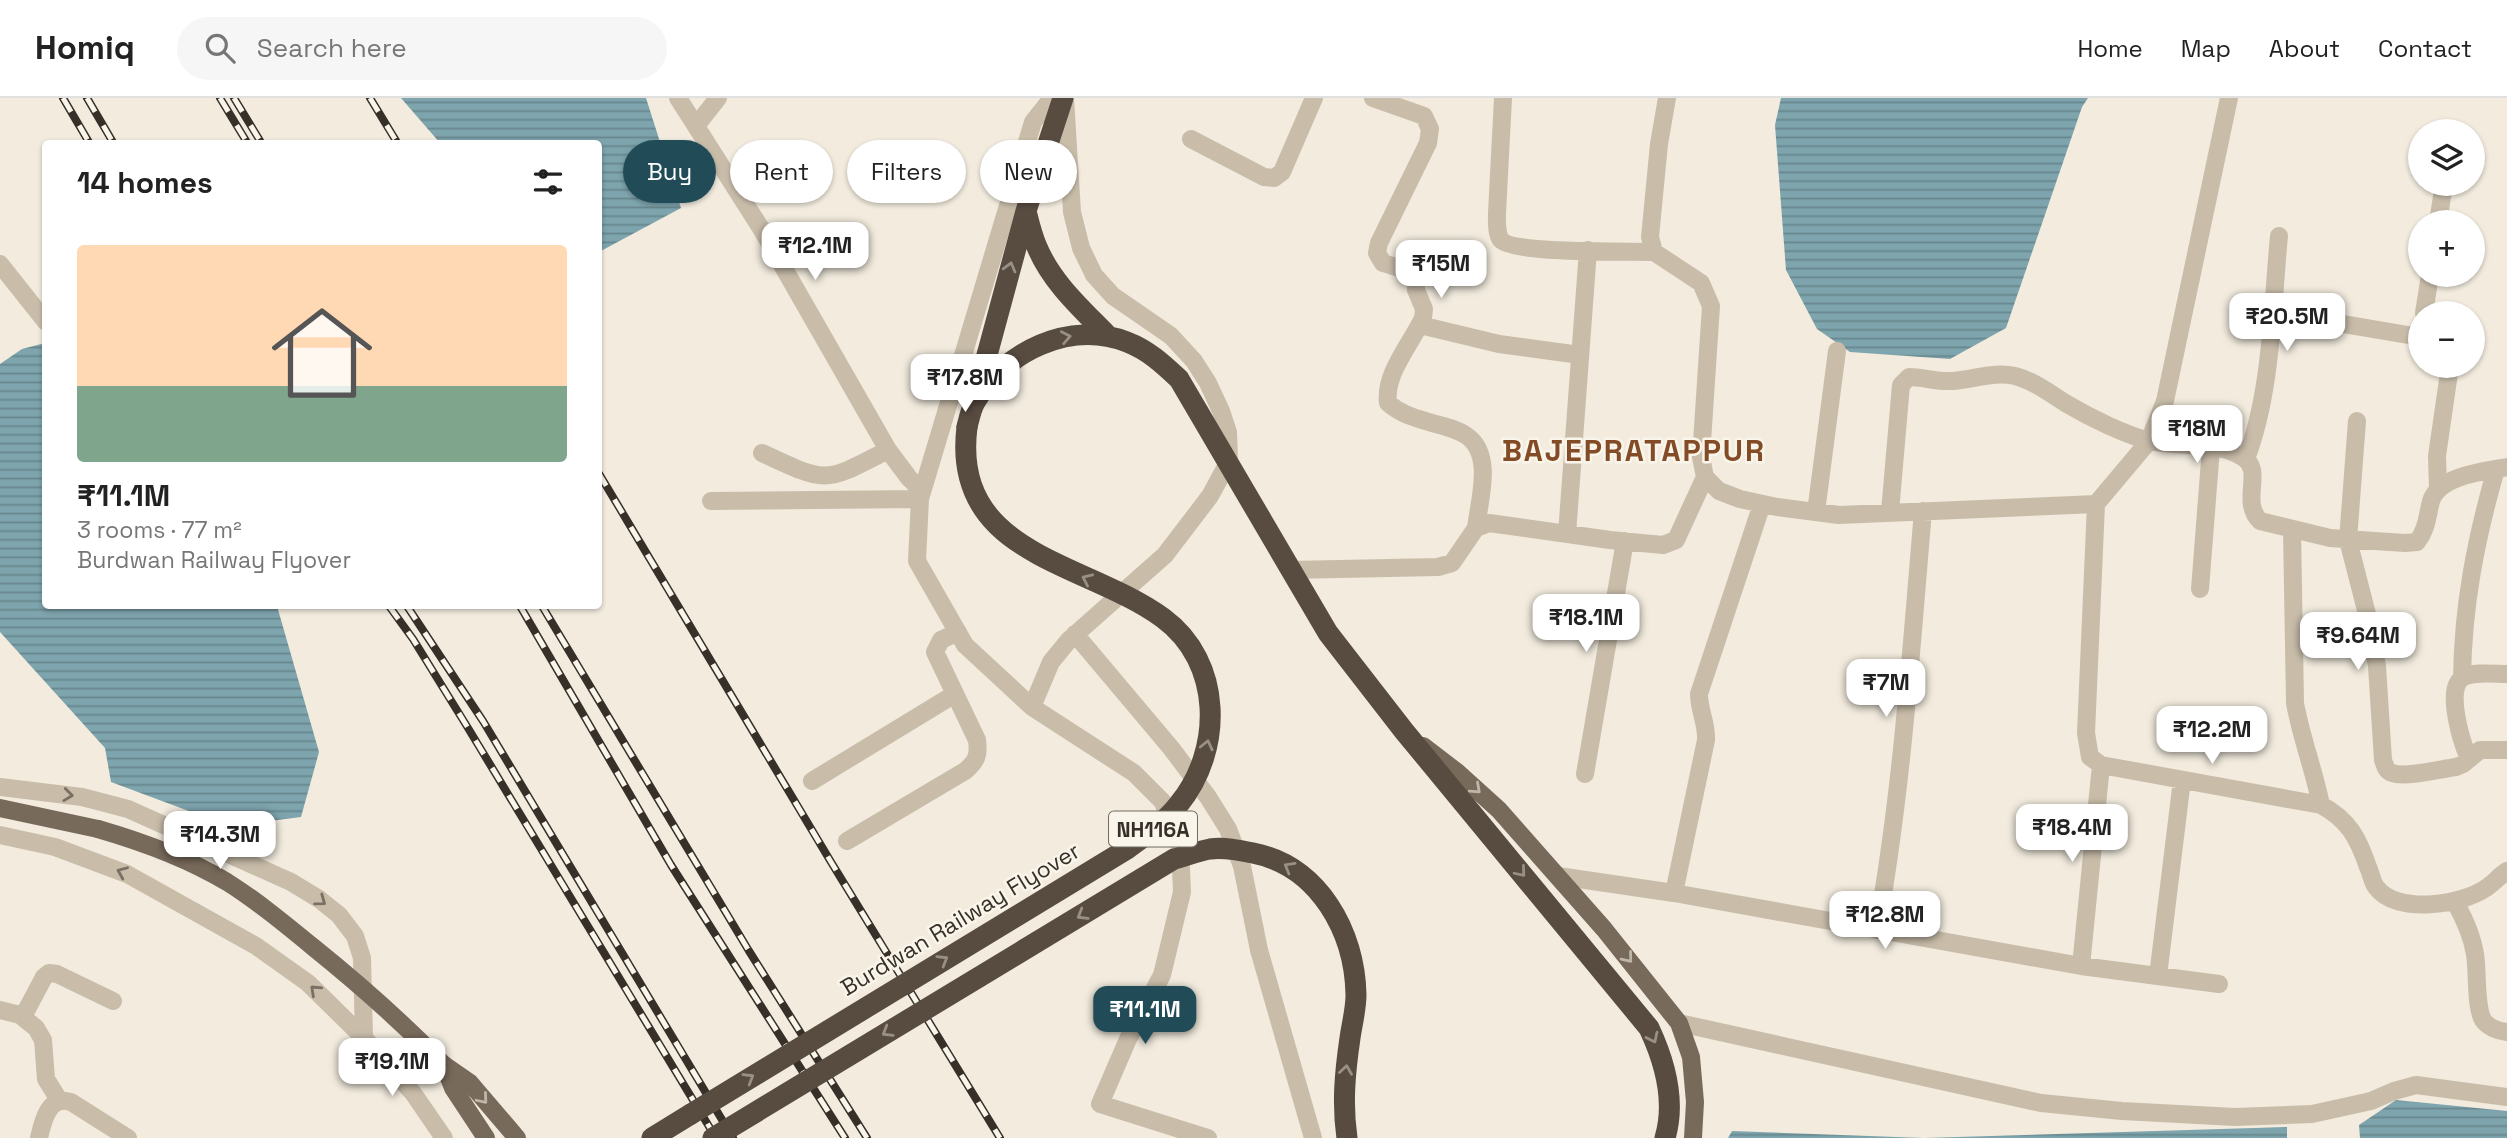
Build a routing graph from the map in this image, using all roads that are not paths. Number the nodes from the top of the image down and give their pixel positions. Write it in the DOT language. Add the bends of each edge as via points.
graph roads {
  1 [pos="678,98"];
  2 [pos="718,98"];
  3 [pos="1052,98"];
  4 [pos="1064,98"];
  5 [pos="1314,98"];
  6 [pos="1373,98"];
  7 [pos="1503,98"];
  8 [pos="1667,98"];
  9 [pos="2229,98"];
  10 [pos="696,126"];
  11 [pos="1191,139"];
  12 [pos="1026,211"];
  13 [pos="2279,236"];
  14 [pos="1588,250"];
  15 [pos="1654,252"];
  16 [pos="0,264"];
  17 [pos="2272,312"];
  18 [pos="42,317"];
  19 [pos="1420,325"];
  20 [pos="2408,335"];
  21 [pos="1108,336"];
  22 [pos="1837,351"];
  23 [pos="1580,355"];
  24 [pos="2447,378"];
  25 [pos="974,404"];
  26 [pos="2357,421"];
  27 [pos="2150,441"];
  28 [pos="2211,448"];
  29 [pos="888,450"];
  30 [pos="762,453"];
  31 [pos="2246,459"];
  32 [pos="1229,461"];
  33 [pos="2502,468"];
  34 [pos="1705,477"];
  35 [pos="2438,488"];
  36 [pos="921,495"];
  37 [pos="712,500"];
  38 [pos="1762,503"];
  39 [pos="2096,503"];
  40 [pos="1923,511"];
  41 [pos="1816,512"];
  42 [pos="1890,512"];
  43 [pos="1476,528"];
  44 [pos="2292,530"];
  45 [pos="1567,534"];
  46 [pos="2348,540"];
  47 [pos="1625,541"];
  48 [pos="1290,570"];
  49 [pos="2200,589"];
  50 [pos="958,632"];
  51 [pos="1075,635"];
  52 [pos="2507,674"];
  53 [pos="2462,678"];
  54 [pos="955,694"];
  55 [pos="1032,706"];
  56 [pos="1404,731"];
  57 [pos="2507,750"];
  58 [pos="2469,759"];
  59 [pos="2101,765"];
  60 [pos="1585,774"];
  61 [pos="2182,780"];
  62 [pos="812,781"];
  63 [pos="0,787"];
  64 [pos="2321,805"];
  65 [pos="0,808"];
  66 [pos="0,835"];
  67 [pos="847,841"];
  68 [pos="2507,871"];
  69 [pos="1558,876"];
  70 [pos="1674,893"];
  71 [pos="2455,902"];
  72 [pos="1877,930"];
  73 [pos="2081,966"];
  74 [pos="2158,976"];
  75 [pos="2219,984"];
  76 [pos="113,1001"];
  77 [pos="0,1010"];
  78 [pos="20,1015"];
  79 [pos="1679,1023"];
  80 [pos="2507,1032"];
  81 [pos="365,1038"];
  82 [pos="444,1065"];
  83 [pos="2507,1097"];
  84 [pos="59,1100"];
  85 [pos="39,1138"];
  86 [pos="128,1138"];
  87 [pos="444,1138"];
  88 [pos="486,1138"];
  89 [pos="517,1138"];
  90 [pos="652,1138"];
  91 [pos="713,1138"];
  92 [pos="1208,1138"];
  93 [pos="1313,1138"];
  94 [pos="1347,1138"];
  95 [pos="1665,1138"];
  96 [pos="1693,1138"];
  1 -- 10 [label="street"];
  2 -- 10 [label="street"];
  3 -- 36 [label="street" via="1034,122"];
  4 -- 12 [label="highway, NH116A"];
  4 -- 32 [label="street" via="1072,212 1081,248 1094,275 1113,296 1171,336 1194,361 1221,411 1228,432"];
  5 -- 11 [label="street" via="1282,172 1274,178"];
  6 -- 19 [label="street" via="1424,116 1430,129 1428,143 1377,253 1383,263 1415,273 1424,309"];
  7 -- 14 [label="street" via="1497,213 1502,240 1513,246"];
  8 -- 15 [label="street" via="1650,237"];
  9 -- 27 [label="street" via="2165,401"];
  10 -- 29 [label="street" via="762,230"];
  12 -- 21 [label="highway, NH116A" via="1037,248 1050,270"];
  25 -- 12 [label="highway, NH116A, one-way"];
  13 -- 17 [label="street"];
  14 -- 15 [label="street"];
  14 -- 23 [label="street"];
  15 -- 34 [label="street" via="1701,283 1711,306 1701,457"];
  16 -- 18 [label="street"];
  17 -- 20 [label="street"];
  17 -- 31 [label="street" via="2259,414"];
  19 -- 23 [label="street" via="1499,344"];
  19 -- 43 [label="street" via="1391,378 1388,403 1400,413 1469,437 1481,453"];
  25 -- 21 [label="highway, NH116A, one-way" via="997,373 1035,346 1077,335"];
  21 -- 32 [label="highway, NH116A" via="1143,349 1179,379"];
  22 -- 41 [label="street"];
  23 -- 45 [label="street"];
  24 -- 35 [label="street" via="2437,456"];
  90 -- 25 [label="highway, Burdwan Railway Flyover / NH116A, one-way, bridge" via="1127,849 1179,805 1197,777 1212,719 1206,682 1184,638 1164,619 1132,600 1034,554 986,516 974,493 964,445"];
  26 -- 46 [label="street"];
  27 -- 28 [label="street"];
  27 -- 39 [label="street"];
  27 -- 42 [label="street" via="2088,417 2015,376 1950,382 1909,377 1901,385"];
  28 -- 31 [label="street"];
  28 -- 49 [label="street"];
  29 -- 30 [label="street" via="827,477 810,475"];
  29 -- 36 [label="street"];
  31 -- 44 [label="street" via="2253,479 2253,514 2260,522"];
  32 -- 48 [label="highway, NH116A"];
  32 -- 51 [label="street" via="1210,496 1165,555"];
  33 -- 35 [label="street"];
  33 -- 53 [label="street" via="2479,530"];
  34 -- 38 [label="street" via="1719,491"];
  34 -- 47 [label="street" via="1676,540 1663,545"];
  35 -- 46 [label="street" via="2425,532 2417,542"];
  36 -- 37 [label="street"];
  36 -- 50 [label="street" via="917,561"];
  38 -- 41 [label="street"];
  38 -- 70 [label="street" via="1699,694 1706,740"];
  39 -- 40 [label="street"];
  39 -- 59 [label="street" via="2086,733 2090,757"];
  40 -- 42 [label="street"];
  40 -- 72 [label="street" via="1903,754"];
  41 -- 42 [label="street"];
  43 -- 45 [label="street" via="1489,523"];
  43 -- 48 [label="street" via="1460,554 1445,565"];
  44 -- 46 [label="street"];
  44 -- 64 [label="street" via="2295,703"];
  45 -- 47 [label="street"];
  46 -- 58 [label="street" via="2377,666 2385,768 2401,775 2456,767"];
  47 -- 60 [label="street"];
  48 -- 56 [label="highway, NH116A" via="1328,633"];
  50 -- 54 [label="street" via="941,640 935,652"];
  50 -- 55 [label="street" via="965,645"];
  51 -- 55 [label="street" via="1051,662"];
  51 -- 93 [label="street" via="1171,748 1228,829"];
  52 -- 53 [label="street"];
  53 -- 58 [label="street" via="2456,691 2456,719"];
  54 -- 62 [label="street"];
  54 -- 67 [label="street" via="977,740 975,763"];
  55 -- 92 [label="street" via="1134,773 1163,802 1180,847 1182,892 1162,975 1100,1104"];
  56 -- 69 [label="main road, one-way" via="1476,788"];
  56 -- 95 [label="highway, NH116A, one-way" via="1649,1028 1661,1054 1668,1089"];
  57 -- 58 [label="street" via="2480,750"];
  59 -- 61 [label="street"];
  59 -- 73 [label="street"];
  61 -- 64 [label="street"];
  61 -- 74 [label="street"];
  63 -- 81 [label="street, one-way" via="82,797 128,809 319,899 355,936 362,958"];
  64 -- 71 [label="street" via="2336,813 2357,837 2376,887 2388,896 2412,905"];
  65 -- 82 [label="main road, bridge" via="143,842 226,882 386,1006"];
  81 -- 66 [label="street, one-way" via="308,983 193,910 89,859"];
  68 -- 71 [label="street" via="2487,888"];
  69 -- 70 [label="street"];
  69 -- 79 [label="main road, one-way"];
  70 -- 72 [label="street"];
  71 -- 80 [label="street" via="2475,952 2479,1011 2485,1024"];
  72 -- 73 [label="street"];
  73 -- 74 [label="street"];
  74 -- 75 [label="street"];
  76 -- 78 [label="street" via="49,973"];
  77 -- 78 [label="street"];
  78 -- 84 [label="street" via="43,1041 46,1079"];
  79 -- 83 [label="street" via="2055,1105 2235,1117 2312,1114 2416,1085"];
  79 -- 96 [label="main road" via="1690,1057"];
  81 -- 87 [label="street" via="413,1093"];
  82 -- 88 [label="main road" via="453,1088"];
  82 -- 89 [label="main road, one-way" via="470,1083"];
  84 -- 85 [label="street" via="50,1109"];
  84 -- 86 [label="street" via="71,1102"];
  94 -- 91 [label="highway, NH116A, one-way, bridge" via="1344,1084 1356,998 1354,961 1340,922 1318,890 1296,870 1267,855 1212,849 1174,859"];
}
